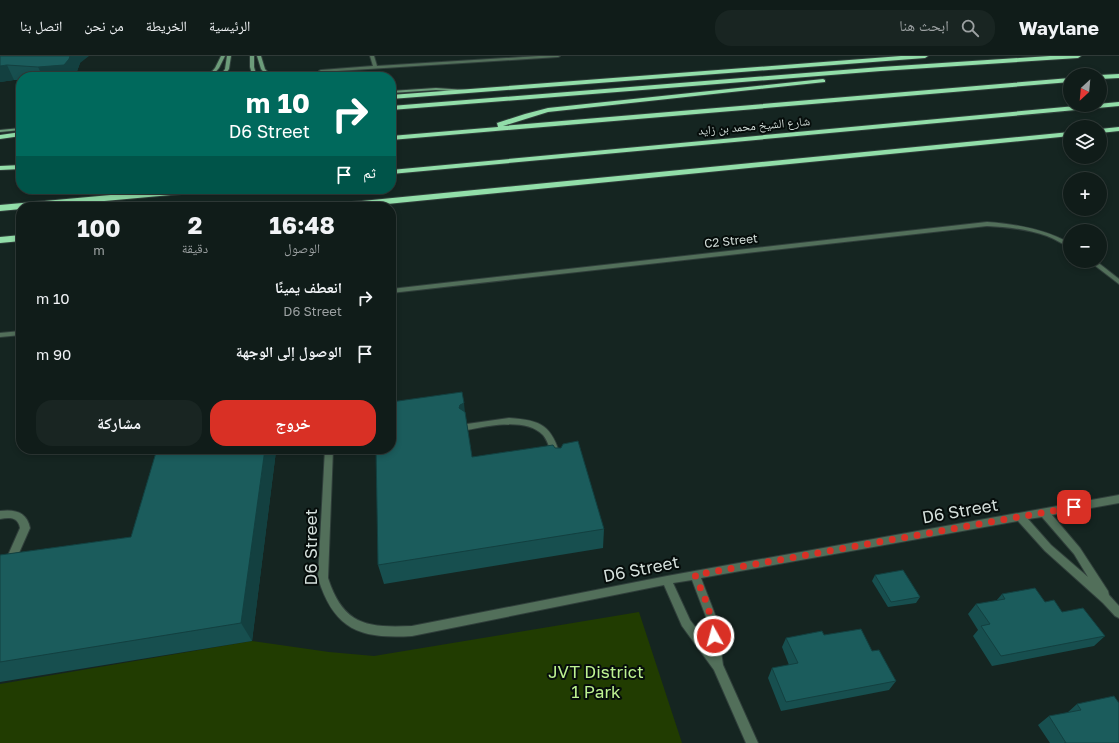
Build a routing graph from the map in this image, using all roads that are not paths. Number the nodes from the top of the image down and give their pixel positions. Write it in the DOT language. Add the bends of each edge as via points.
graph roads {
  1 [pos="223,56"];
  2 [pos="229,56"];
  3 [pos="252,56"];
  4 [pos="259,56"];
  5 [pos="372,56"];
  6 [pos="558,56"];
  7 [pos="925,56"];
  8 [pos="1078,56"];
  9 [pos="966,65"];
  10 [pos="375,68"];
  11 [pos="321,71"];
  12 [pos="213,72"];
  13 [pos="225,72"];
  14 [pos="253,72"];
  15 [pos="266,72"];
  16 [pos="1119,76"];
  17 [pos="1107,77"];
  18 [pos="1063,81"];
  19 [pos="468,91"];
  20 [pos="396,92"];
  21 [pos="396,97"];
  22 [pos="1119,104"];
  23 [pos="396,108"];
  24 [pos="16,129"];
  25 [pos="1119,129"];
  26 [pos="486,130"];
  27 [pos="1107,130"];
  28 [pos="0,131"];
  29 [pos="16,135"];
  30 [pos="1063,135"];
  31 [pos="0,137"];
  32 [pos="396,138"];
  33 [pos="16,167"];
  34 [pos="0,168"];
  35 [pos="396,172"];
  36 [pos="150,194"];
  37 [pos="64,202"];
  38 [pos="381,202"];
  39 [pos="16,207"];
  40 [pos="0,208"];
  41 [pos="16,238"];
  42 [pos="0,240"];
  43 [pos="1063,242"];
  44 [pos="1101,268"];
  45 [pos="1119,282"];
  46 [pos="396,289"];
  47 [pos="16,333"];
  48 [pos="0,335"];
  49 [pos="467,427"];
  50 [pos="329,454"];
  51 [pos="558,464"];
  52 [pos="1119,499"];
  53 [pos="1044,512"];
  54 [pos="0,515"];
  55 [pos="1020,516"];
  56 [pos="7,569"];
  57 [pos="695,575"];
  58 [pos="666,580"];
  59 [pos="1107,600"];
  60 [pos="1119,613"];
  61 [pos="718,666"];
  62 [pos="752,743"];
  1 -- 12 [label="street"];
  2 -- 13 [label="street"];
  3 -- 14 [label="street"];
  4 -- 15 [label="street"];
  5 -- 10 [label="street"];
  6 -- 10 [label="street"];
  7 -- 19 [label="highway"];
  8 -- 9 [label="highway"];
  9 -- 23 [label="highway" via="887,68"];
  9 -- 26 [label="highway" via="548,110"];
  10 -- 11 [label="street"];
  16 -- 17 [label="highway"];
  18 -- 26 [label="highway, شارع الشيخ محمد بن زايد"];
  19 -- 20 [label="street" via="436,89"];
  19 -- 21 [label="highway"];
  22 -- 35 [label="highway, شارع الشيخ محمد بن زايد"];
  24 -- 28 [label="street"];
  25 -- 27 [label="highway"];
  26 -- 32 [label="highway, شارع الشيخ محمد بن زايد"];
  29 -- 31 [label="highway"];
  30 -- 38 [label="highway"];
  33 -- 34 [label="highway"];
  36 -- 37 [label="highway"];
  39 -- 40 [label="highway"];
  41 -- 42 [label="highway"];
  43 -- 46 [label="street, C2 Street" via="1027,229 987,224"];
  44 -- 45 [label="street"];
  47 -- 48 [label="street"];
  49 -- 51 [label="street" via="513,420 534,425 543,429 555,443"];
  50 -- 58 [label="street, D6 Street" via="323,578 327,595 336,610 351,622 369,630 390,633 412,631"];
  52 -- 53 [label="street, D6 Street"];
  53 -- 55 [label="street, D6 Street"];
  53 -- 59 [label="street" via="1078,551"];
  54 -- 56 [label="street" via="15,515 22,517 25,522 25,528"];
  55 -- 57 [label="street, D6 Street"];
  55 -- 59 [label="street" via="1057,556"];
  57 -- 58 [label="street, D6 Street"];
  57 -- 61 [label="street" via="711,617"];
  58 -- 61 [label="street" via="686,623"];
  59 -- 60 [label="street"];
  61 -- 62 [label="street"];
}
